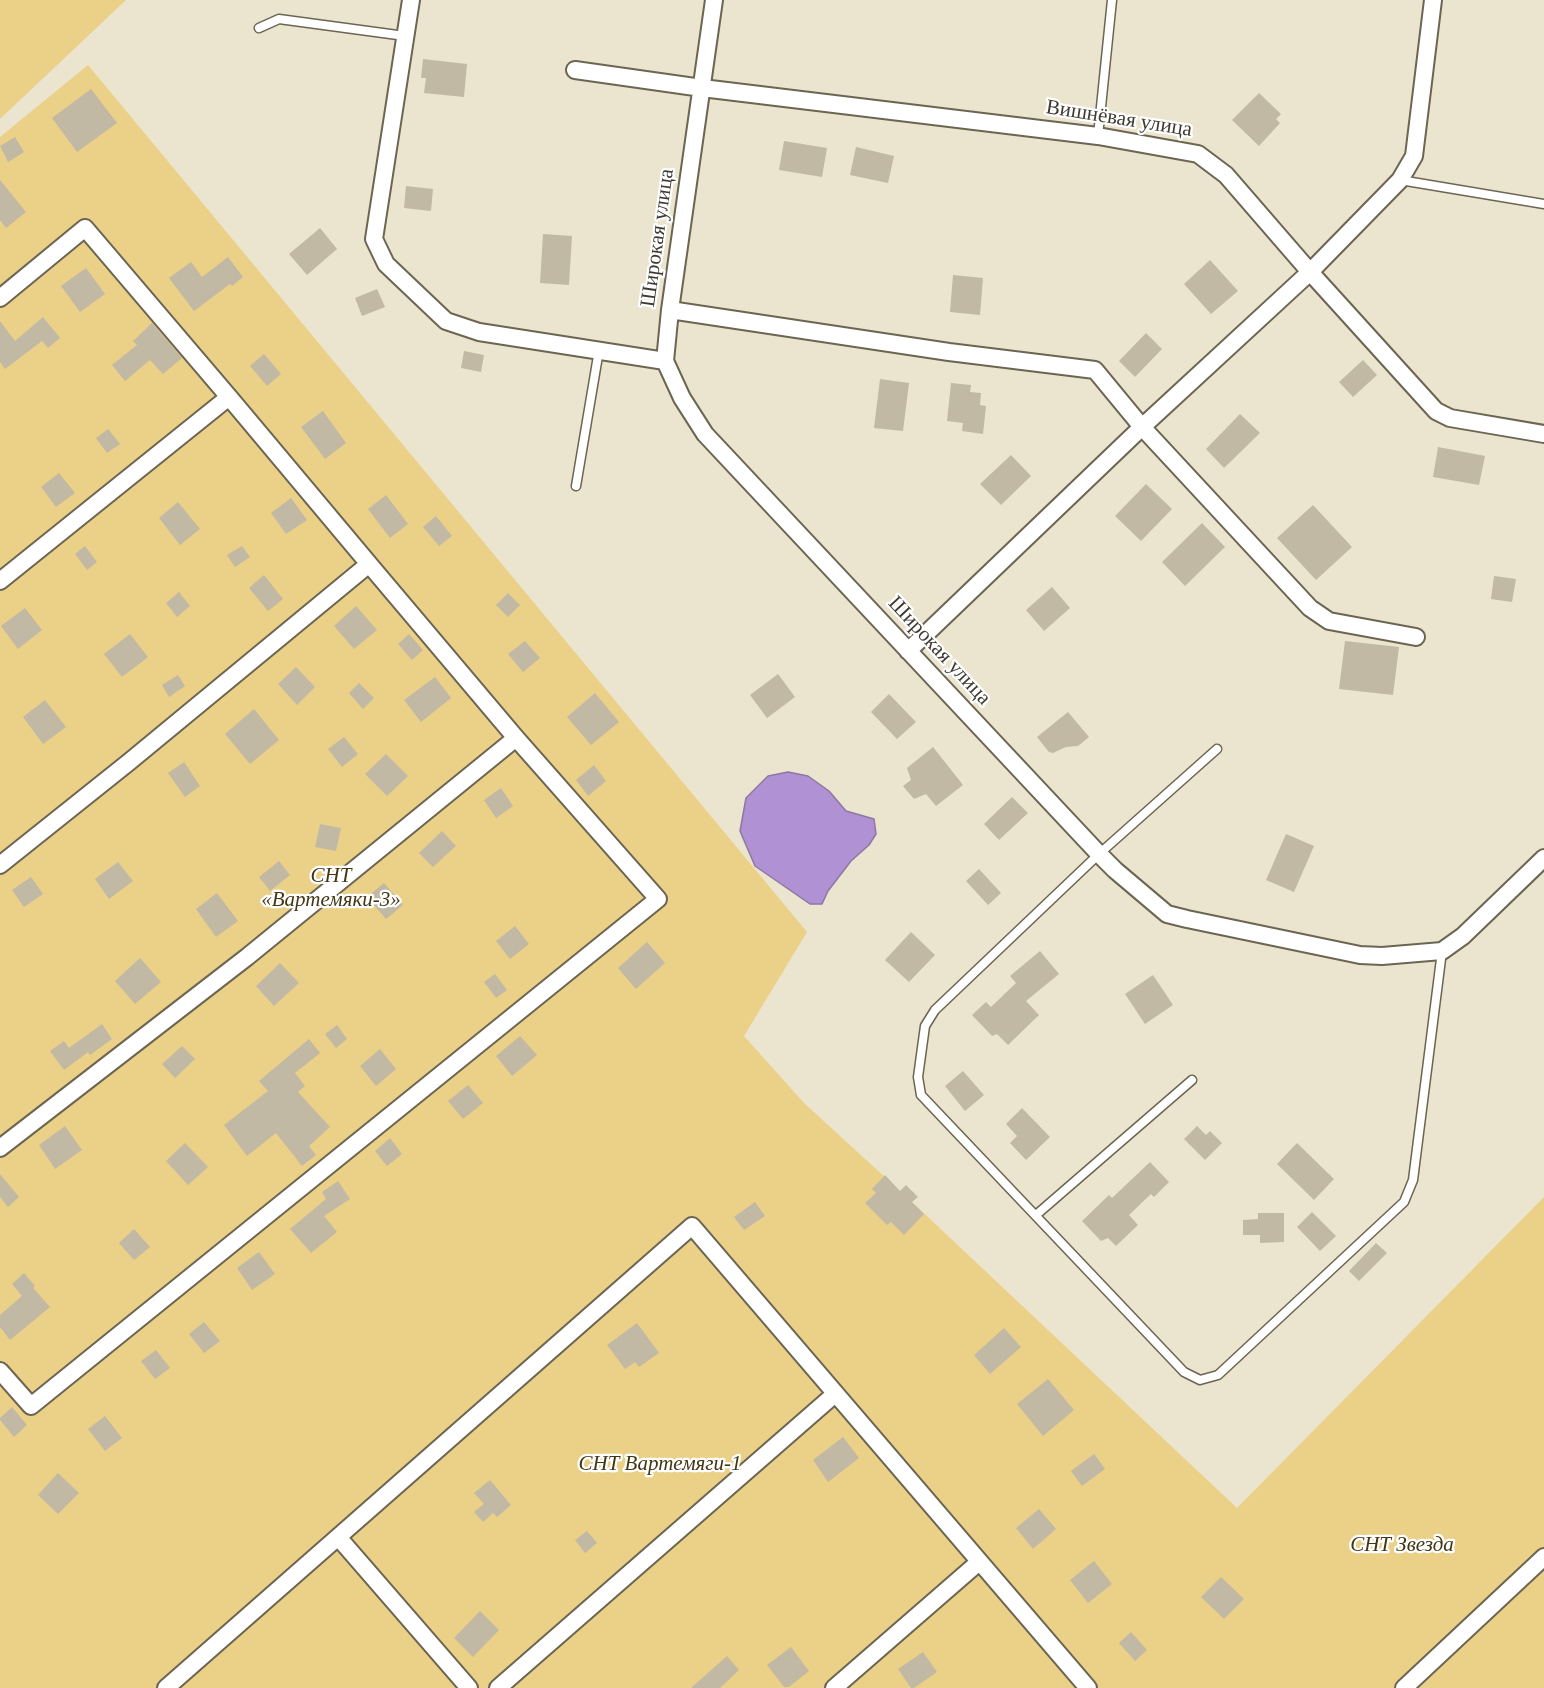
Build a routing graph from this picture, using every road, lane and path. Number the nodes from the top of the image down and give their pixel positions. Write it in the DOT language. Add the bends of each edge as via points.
graph roads {
  1 [pos="411,0"];
  2 [pos="714,0"];
  3 [pos="1112,0"];
  4 [pos="1433,0"];
  5 [pos="259,28"];
  6 [pos="405,36"];
  7 [pos="575,70"];
  8 [pos="702,88"];
  9 [pos="1098,136"];
  10 [pos="1400,180"];
  11 [pos="1544,204"];
  12 [pos="1310,272"];
  13 [pos="0,298"];
  14 [pos="669,310"];
  15 [pos="599,350"];
  16 [pos="665,361"];
  17 [pos="229,397"];
  18 [pos="1142,427"];
  19 [pos="1544,434"];
  20 [pos="576,486"];
  21 [pos="369,564"];
  22 [pos="0,581"];
  23 [pos="1416,637"];
  24 [pos="908,651"];
  25 [pos="516,738"];
  26 [pos="1217,748"];
  27 [pos="1099,854"];
  28 [pos="1544,858"];
  29 [pos="0,865"];
  30 [pos="1442,951"];
  31 [pos="1192,1080"];
  32 [pos="0,1148"];
  33 [pos="1036,1215"];
  34 [pos="0,1371"];
  35 [pos="835,1394"];
  36 [pos="338,1537"];
  37 [pos="1544,1557"];
  38 [pos="979,1562"];
  39 [pos="166,1688"];
  40 [pos="469,1688"];
  41 [pos="498,1688"];
  42 [pos="834,1688"];
  43 [pos="1088,1688"];
  44 [pos="1404,1688"];
  1 -- 6 [label="street"];
  2 -- 8 [label="street, Широкая улица"];
  3 -- 9 [label="lane"];
  4 -- 10 [label="street" via="1414,156"];
  5 -- 6 [label="lane" via="279,19"];
  6 -- 15 [label="street" via="374,238 386,264 446,321 479,332"];
  7 -- 8 [label="street, Вишнёвая улица"];
  8 -- 9 [label="street, Вишнёвая улица"];
  8 -- 14 [label="street, Широкая улица"];
  9 -- 12 [label="street, Вишнёвая улица" via="1198,154 1226,175"];
  10 -- 11 [label="lane"];
  10 -- 12 [label="street"];
  12 -- 18 [label="street"];
  12 -- 19 [label="street, Вишнёвая улица" via="1436,411 1450,418"];
  13 -- 17 [label="street" via="85,228"];
  14 -- 16 [label="street, Широкая улица"];
  14 -- 18 [label="street" via="1095,370"];
  15 -- 16 [label="street"];
  15 -- 20 [label="lane"];
  16 -- 24 [label="street, Широкая улица" via="705,434"];
  17 -- 21 [label="street"];
  17 -- 22 [label="street"];
  18 -- 23 [label="street" via="1310,608 1329,621"];
  18 -- 24 [label="street"];
  21 -- 25 [label="street"];
  21 -- 29 [label="street"];
  24 -- 27 [label="street, Широкая улица"];
  25 -- 32 [label="street" via="247,957"];
  25 -- 34 [label="street" via="658,899 31,1406"];
  26 -- 27 [label="lane"];
  27 -- 30 [label="street, Широкая улица" via="1167,914 1187,920 1360,955"];
  27 -- 33 [label="lane" via="935,1010 925,1026 918,1077 921,1095"];
  28 -- 30 [label="street" via="1463,936"];
  30 -- 33 [label="lane" via="1413,1180 1404,1202 1218,1375 1200,1380 1184,1372"];
  31 -- 33 [label="lane"];
  35 -- 36 [label="street" via="693,1226"];
  35 -- 38 [label="street"];
  35 -- 41 [label="street"];
  36 -- 39 [label="street"];
  36 -- 40 [label="street"];
  37 -- 44 [label="street"];
  38 -- 42 [label="street"];
  38 -- 43 [label="street"];
}
